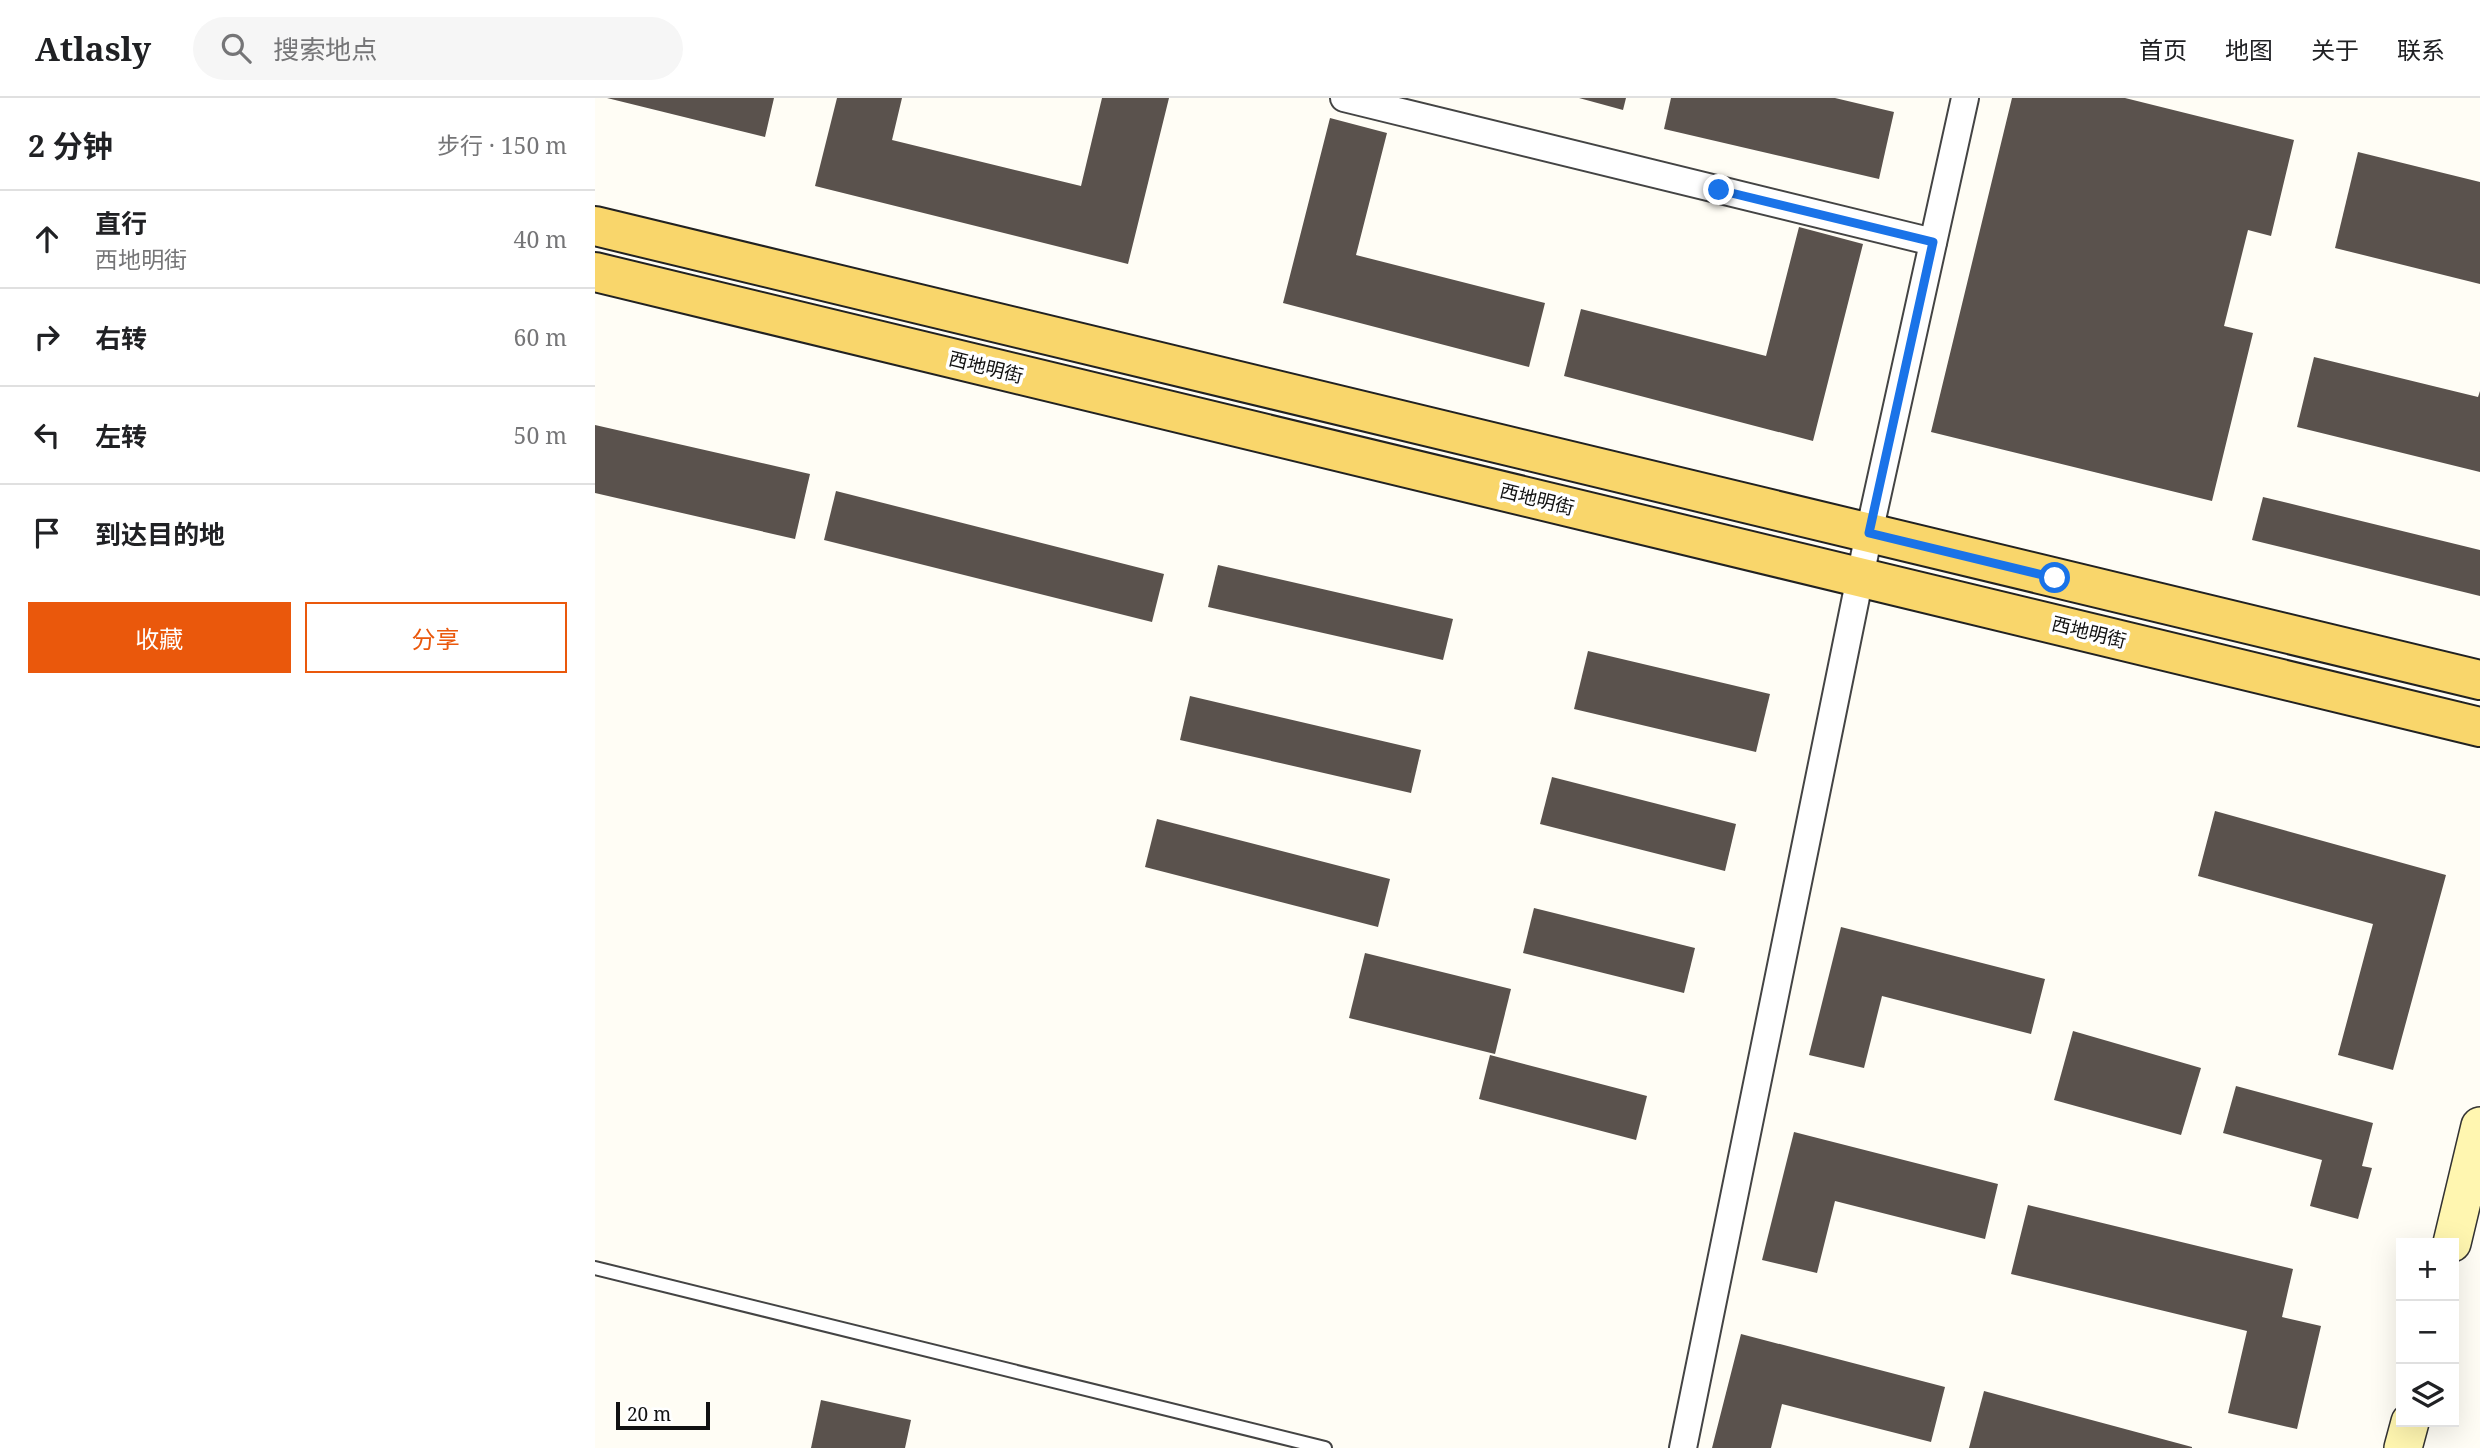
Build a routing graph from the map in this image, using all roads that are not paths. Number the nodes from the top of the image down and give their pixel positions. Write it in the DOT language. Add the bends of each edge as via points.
graph roads {
  1 [pos="1344,98"];
  2 [pos="1965,98"];
  3 [pos="595,226"];
  4 [pos="1933,242"];
  5 [pos="595,272"];
  6 [pos="1869,533"];
  7 [pos="2480,680"];
  8 [pos="2480,727"];
  9 [pos="2480,1126"];
  10 [pos="2453,1238"];
  11 [pos="595,1268"];
  12 [pos="2409,1427"];
  13 [pos="1325,1448"];
  14 [pos="1683,1448"];
  15 [pos="2403,1448"];
  1 -- 4 [label="street"];
  2 -- 4 [label="street"];
  3 -- 6 [label="main road"];
  4 -- 6 [label="street"];
  5 -- 8 [label="main road, 西地明街"];
  6 -- 7 [label="main road"];
  6 -- 14 [label="street"];
  9 -- 10 [label="street"];
  11 -- 13 [label="lane"];
  12 -- 15 [label="street"];
}
